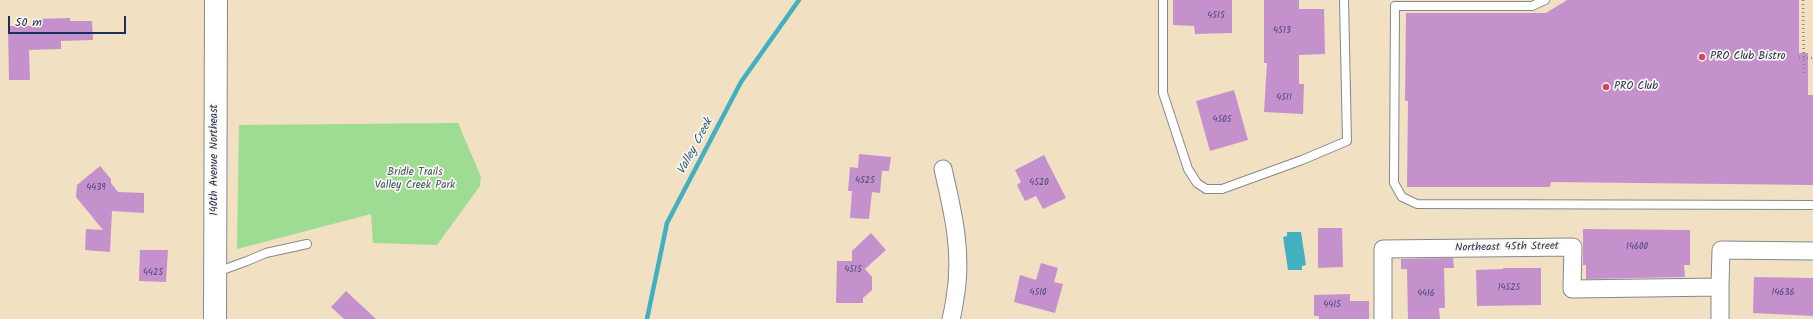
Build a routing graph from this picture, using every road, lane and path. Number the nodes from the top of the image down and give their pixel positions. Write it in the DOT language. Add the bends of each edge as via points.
graph roads {
  1 [pos="216,0"];
  2 [pos="1163,0"];
  3 [pos="1344,0"];
  4 [pos="1545,0"];
  5 [pos="1803,0"];
  6 [pos="1799,58"];
  7 [pos="1804,58"];
  8 [pos="1813,58"];
  9 [pos="1804,76"];
  10 [pos="942,168"];
  11 [pos="1813,205"];
  12 [pos="307,244"];
  13 [pos="1813,250"];
  14 [pos="215,272"];
  15 [pos="1720,287"];
  16 [pos="215,319"];
  17 [pos="951,319"];
  18 [pos="1383,319"];
  19 [pos="1720,319"];
  1 -- 14 [label="street, 140th Avenue Northeast"];
  2 -- 3 [label="lane" via="1163,93 1188,169 1197,183 1206,189 1222,188 1347,141"];
  4 -- 11 [label="lane" via="1532,6 1395,6 1394,183 1402,198 1417,204"];
  5 -- 7 [label="path"];
  6 -- 7 [label="path"];
  7 -- 8 [label="path"];
  7 -- 9 [label="path"];
  10 -- 17 [label="street" via="954,217 959,254 958,282"];
  12 -- 14 [label="lane" via="266,252 247,262"];
  13 -- 15 [label="street" via="1721,250"];
  14 -- 16 [label="street, 140th Avenue Northeast"];
  15 -- 18 [label="street, Northeast 45th Street" via="1572,289 1573,247 1383,249"];
  15 -- 19 [label="street"];
}
